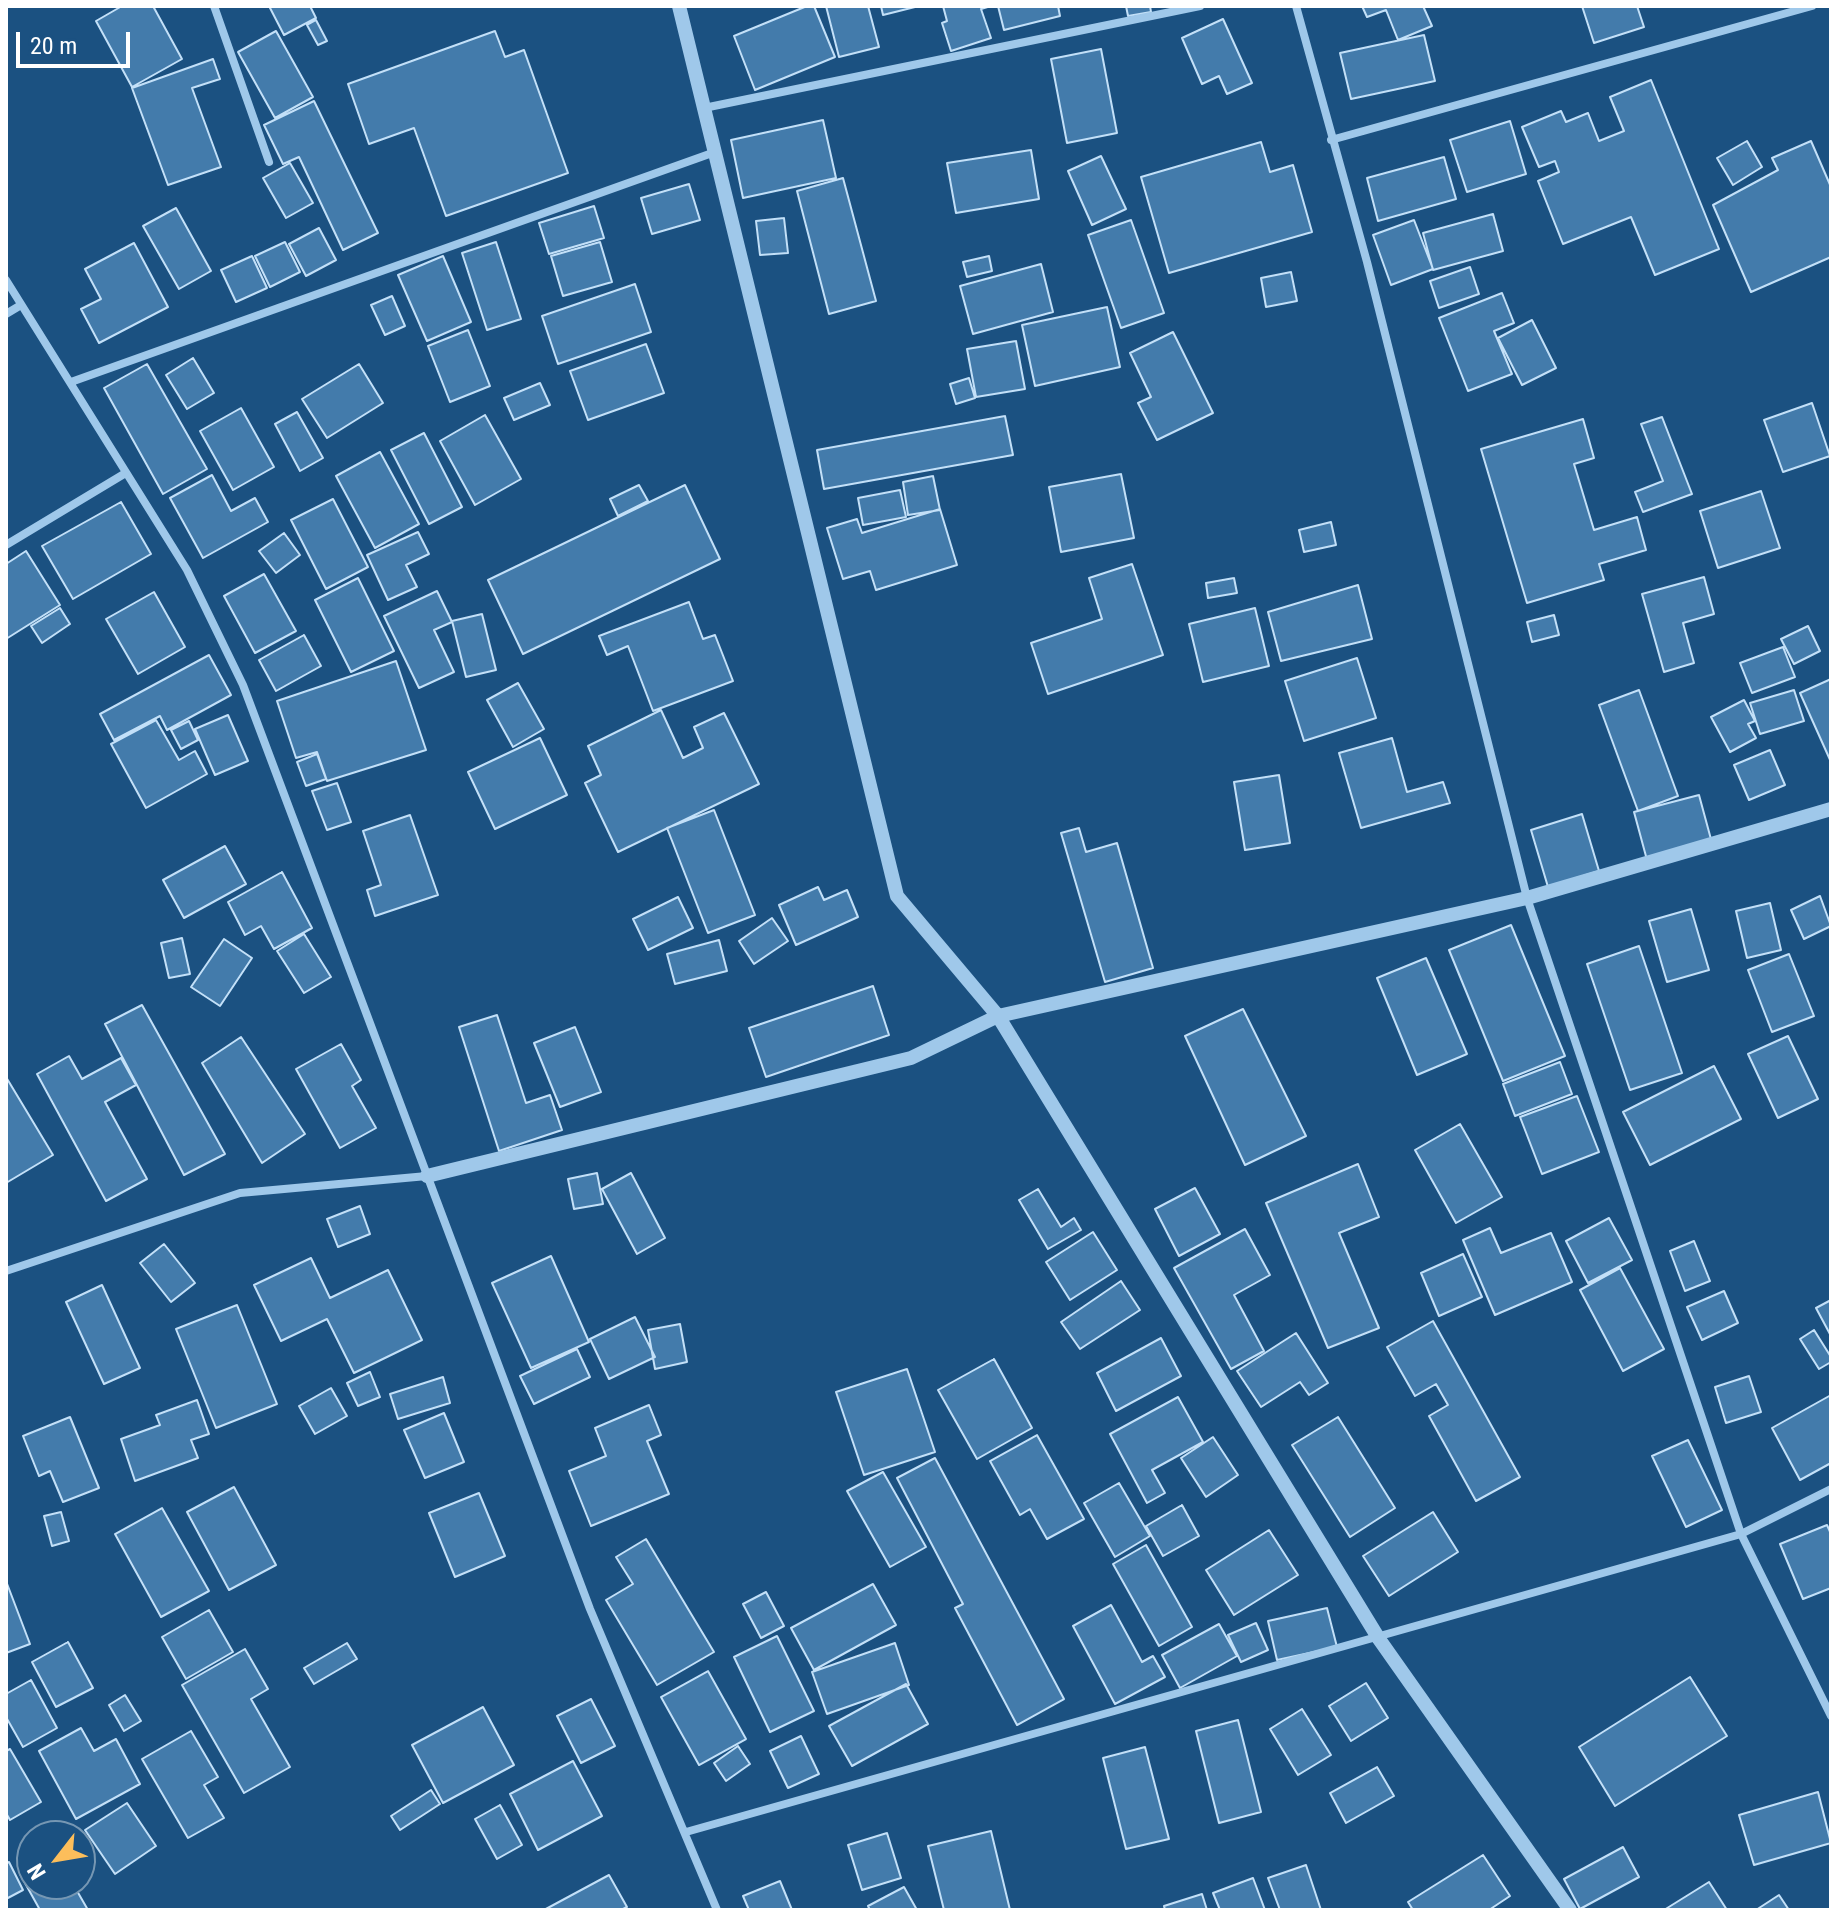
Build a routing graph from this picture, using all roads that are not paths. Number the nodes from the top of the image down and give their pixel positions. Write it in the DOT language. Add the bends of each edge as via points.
graph roads {
  1 [pos="214,6"];
  2 [pos="679,6"];
  3 [pos="1200,6"];
  4 [pos="1296,6"];
  5 [pos="1812,6"];
  6 [pos="704,108"];
  7 [pos="1331,140"];
  8 [pos="715,152"];
  9 [pos="269,162"];
  10 [pos="6,280"];
  11 [pos="21,305"];
  12 [pos="6,314"];
  13 [pos="71,382"];
  14 [pos="124,474"];
  15 [pos="6,545"];
  16 [pos="1831,809"];
  17 [pos="1527,898"];
  18 [pos="998,1016"];
  19 [pos="427,1176"];
  20 [pos="6,1271"];
  21 [pos="1831,1489"];
  22 [pos="1741,1534"];
  23 [pos="1379,1639"];
  24 [pos="1831,1716"];
  25 [pos="686,1832"];
  26 [pos="717,1910"];
  27 [pos="1570,1910"];
  1 -- 9 [label="street"];
  2 -- 6 [label="street"];
  3 -- 6 [label="street"];
  4 -- 7 [label="street"];
  5 -- 7 [label="street"];
  6 -- 8 [label="street"];
  7 -- 17 [label="street" via="1367,262"];
  8 -- 13 [label="street"];
  8 -- 18 [label="street" via="897,896"];
  10 -- 11 [label="street"];
  11 -- 12 [label="street"];
  11 -- 13 [label="street"];
  13 -- 14 [label="street"];
  14 -- 15 [label="street"];
  14 -- 19 [label="street" via="187,570 243,685"];
  16 -- 17 [label="street"];
  17 -- 18 [label="street"];
  17 -- 22 [label="street"];
  18 -- 19 [label="street" via="911,1058"];
  18 -- 23 [label="street"];
  19 -- 20 [label="street" via="240,1193"];
  19 -- 25 [label="street" via="590,1609"];
  21 -- 22 [label="street"];
  22 -- 23 [label="street"];
  22 -- 24 [label="street"];
  23 -- 25 [label="street"];
  23 -- 27 [label="street"];
  25 -- 26 [label="street"];
}
